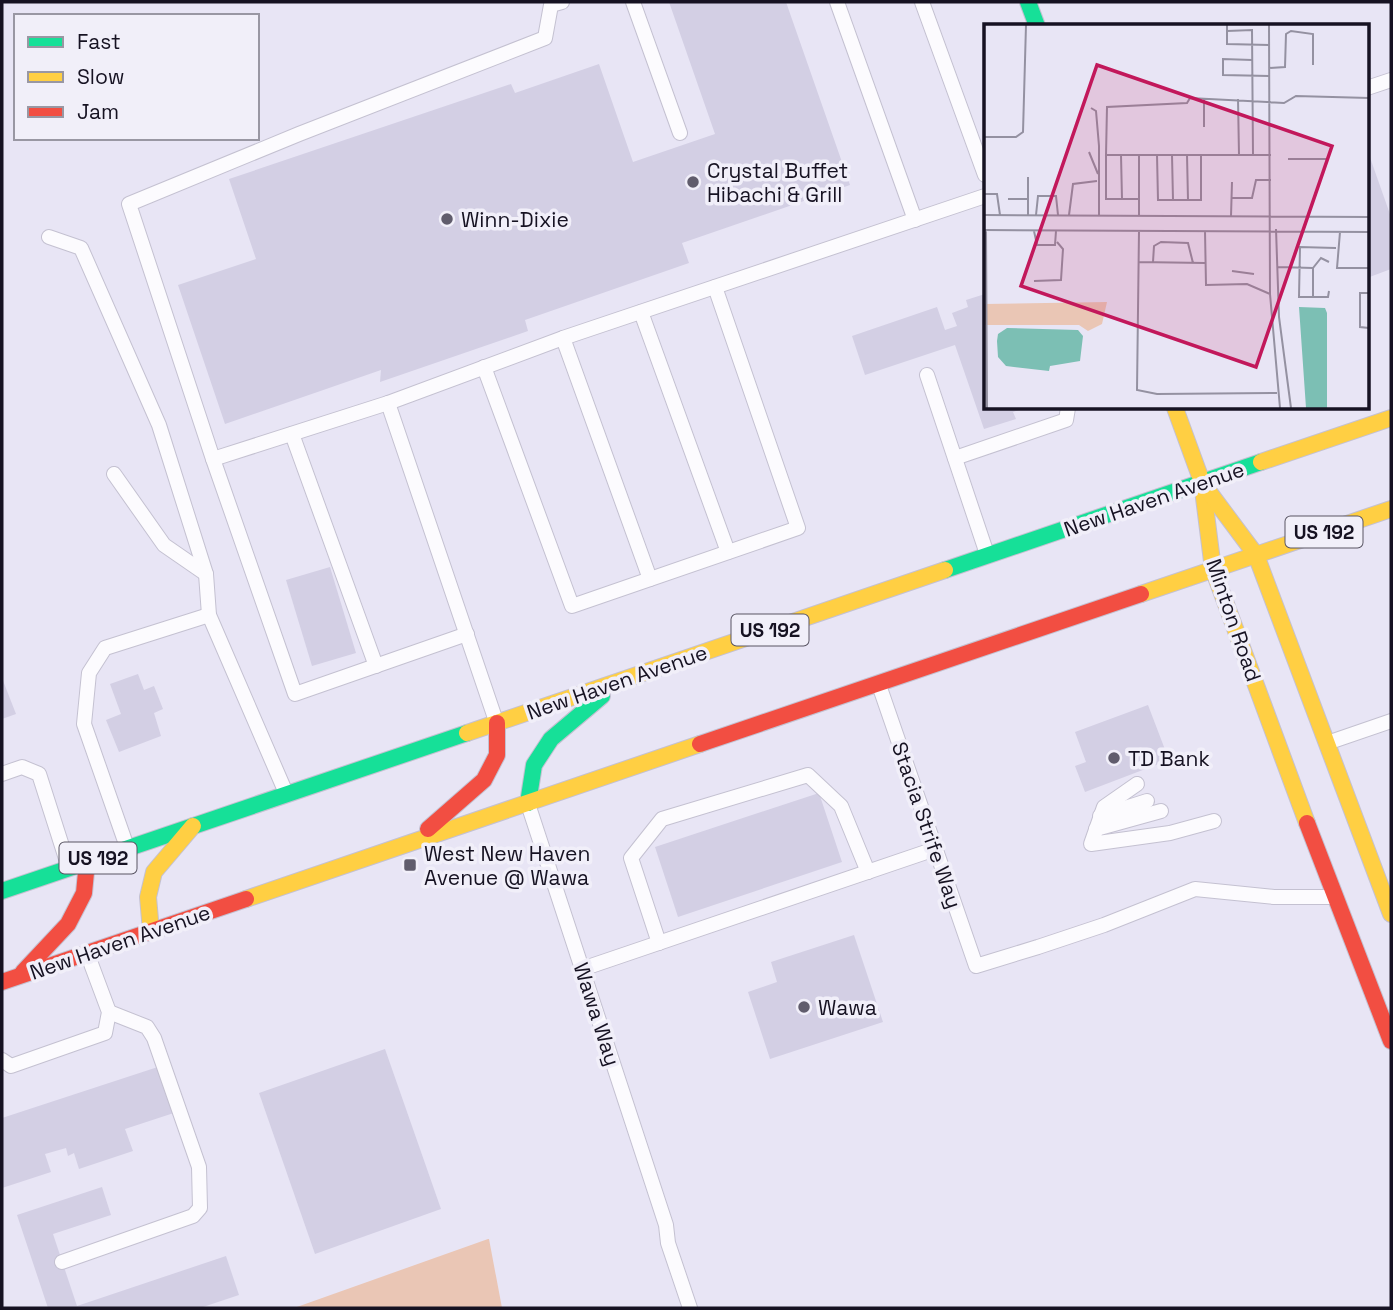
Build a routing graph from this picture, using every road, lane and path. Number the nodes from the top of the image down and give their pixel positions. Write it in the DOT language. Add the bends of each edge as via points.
graph roads {
  1 [pos="562,2"];
  2 [pos="632,2"];
  3 [pos="837,2"];
  4 [pos="922,2"];
  5 [pos="1028,2"];
  6 [pos="1036,24"];
  7 [pos="1391,80"];
  8 [pos="1368,88"];
  9 [pos="680,133"];
  10 [pos="984,172"];
  11 [pos="984,196"];
  12 [pos="915,220"];
  13 [pos="49,237"];
  14 [pos="715,287"];
  15 [pos="641,312"];
  16 [pos="563,338"];
  17 [pos="484,367"];
  18 [pos="927,375"];
  19 [pos="388,403"];
  20 [pos="1068,410"];
  21 [pos="1176,410"];
  22 [pos="1391,418"];
  23 [pos="292,434"];
  24 [pos="955,458"];
  25 [pos="213,459"];
  26 [pos="114,474"];
  27 [pos="1202,482"];
  28 [pos="1391,509"];
  29 [pos="728,552"];
  30 [pos="988,555"];
  31 [pos="1256,555"];
  32 [pos="1213,569"];
  33 [pos="206,574"];
  34 [pos="650,579"];
  35 [pos="209,615"];
  36 [pos="467,634"];
  37 [pos="376,666"];
  38 [pos="619,681"];
  39 [pos="878,684"];
  40 [pos="1391,721"];
  41 [pos="497,723"];
  42 [pos="1328,743"];
  43 [pos="2,774"];
  44 [pos="1137,784"];
  45 [pos="286,795"];
  46 [pos="1147,801"];
  47 [pos="528,803"];
  48 [pos="1161,811"];
  49 [pos="1214,821"];
  50 [pos="194,826"];
  51 [pos="1096,830"];
  52 [pos="413,842"];
  53 [pos="128,848"];
  54 [pos="935,849"];
  55 [pos="87,862"];
  56 [pos="69,868"];
  57 [pos="868,873"];
  58 [pos="2,891"];
  59 [pos="1334,897"];
  60 [pos="1391,914"];
  61 [pos="151,931"];
  62 [pos="659,943"];
  63 [pos="88,953"];
  64 [pos="582,969"];
  65 [pos="19,976"];
  66 [pos="2,982"];
  67 [pos="109,1012"];
  68 [pos="1391,1041"];
  69 [pos="2,1060"];
  70 [pos="62,1262"];
  71 [pos="690,1308"];
  1 -- 25 [label="lane" via="551,5 545,38 130,204"];
  2 -- 9 [label="lane"];
  3 -- 12 [label="lane"];
  4 -- 10 [label="lane"];
  5 -- 6 [label="main road"];
  7 -- 8 [label="lane"];
  11 -- 12 [label="lane"];
  12 -- 14 [label="lane"];
  13 -- 33 [label="lane" via="80,248 159,425"];
  14 -- 15 [label="lane"];
  14 -- 29 [label="lane" via="798,528"];
  15 -- 16 [label="lane"];
  15 -- 29 [label="lane"];
  16 -- 17 [label="lane"];
  16 -- 34 [label="lane"];
  17 -- 19 [label="lane"];
  17 -- 34 [label="lane" via="572,606"];
  18 -- 24 [label="lane"];
  19 -- 23 [label="lane"];
  19 -- 36 [label="lane"];
  20 -- 24 [label="lane" via="1066,420"];
  21 -- 27 [label="main road"];
  22 -- 27 [label="main road, New Haven Avenue / US 192"];
  23 -- 25 [label="lane"];
  23 -- 37 [label="lane"];
  24 -- 30 [label="lane"];
  25 -- 37 [label="lane" via="295,694"];
  26 -- 33 [label="lane" via="164,545"];
  27 -- 30 [label="main road, New Haven Avenue / US 192"];
  27 -- 31 [label="main road, Minton Road"];
  27 -- 32 [label="main road, Minton Road"];
  28 -- 31 [label="main road, New Haven Avenue / US 192"];
  29 -- 34 [label="lane"];
  30 -- 38 [label="main road, New Haven Avenue / US 192"];
  31 -- 32 [label="main road, New Haven Avenue / US 192"];
  31 -- 42 [label="main road, Minton Road"];
  32 -- 39 [label="main road, New Haven Avenue / US 192"];
  32 -- 59 [label="main road, Minton Road"];
  33 -- 35 [label="lane"];
  35 -- 45 [label="lane"];
  35 -- 53 [label="lane" via="105,648 89,673 84,724"];
  36 -- 37 [label="lane"];
  36 -- 41 [label="lane"];
  38 -- 41 [label="main road, New Haven Avenue / US 192"];
  38 -- 47 [label="main road" via="551,739 534,765"];
  39 -- 47 [label="main road, New Haven Avenue / US 192"];
  39 -- 54 [label="lane, Stacia Strife Way"];
  40 -- 42 [label="lane"];
  41 -- 45 [label="main road, New Haven Avenue / US 192"];
  41 -- 52 [label="main road" via="497,755 484,780"];
  42 -- 60 [label="main road, Minton Road"];
  43 -- 56 [label="lane" via="22,767 39,774"];
  44 -- 51 [label="lane" via="1104,807"];
  45 -- 50 [label="main road, New Haven Avenue / US 192"];
  46 -- 51 [label="lane"];
  47 -- 52 [label="main road, New Haven Avenue / US 192"];
  47 -- 64 [label="lane, Wawa Way"];
  48 -- 51 [label="lane"];
  49 -- 51 [label="lane" via="1170,832"];
  50 -- 53 [label="main road, New Haven Avenue / US 192"];
  50 -- 61 [label="main road" via="154,872 148,897"];
  52 -- 61 [label="main road, New Haven Avenue / US 192"];
  53 -- 55 [label="main road, New Haven Avenue / US 192"];
  54 -- 57 [label="lane"];
  54 -- 59 [label="lane, Stacia Strife Way" via="976,966 1104,925 1195,889"];
  55 -- 56 [label="main road, New Haven Avenue / US 192"];
  55 -- 65 [label="main road" via="84,893 68,924"];
  56 -- 58 [label="main road, New Haven Avenue / US 192"];
  57 -- 62 [label="lane"];
  57 -- 62 [label="lane" via="841,807 808,775 662,819 631,858"];
  59 -- 68 [label="main road, Minton Road"];
  61 -- 63 [label="main road, New Haven Avenue / US 192"];
  62 -- 64 [label="lane"];
  63 -- 65 [label="main road, New Haven Avenue / US 192"];
  63 -- 67 [label="lane"];
  64 -- 71 [label="lane, Wawa Way"];
  65 -- 66 [label="main road, New Haven Avenue / US 192"];
  67 -- 69 [label="lane" via="105,1033 11,1066"];
  67 -- 70 [label="lane" via="147,1027 154,1038 199,1167 200,1208 193,1216"];
}
